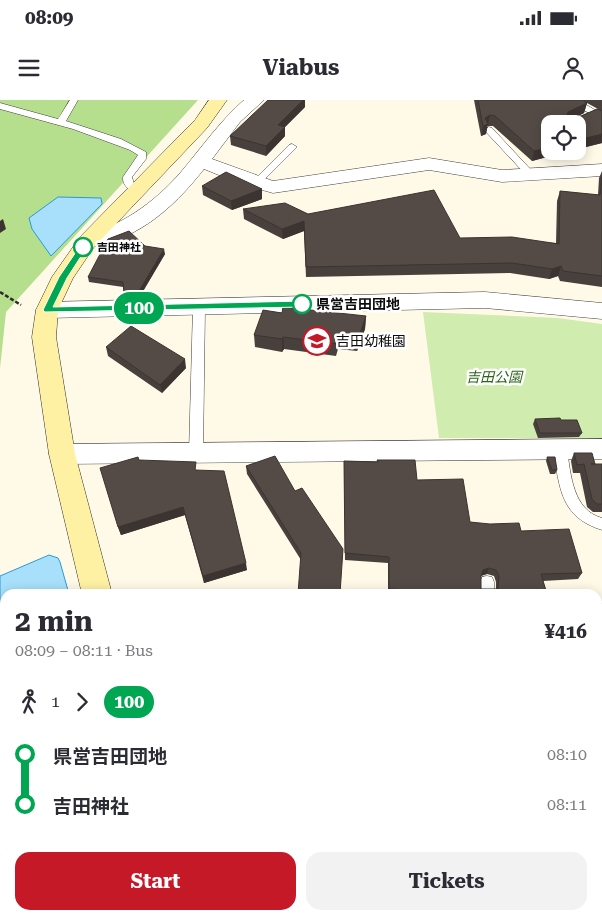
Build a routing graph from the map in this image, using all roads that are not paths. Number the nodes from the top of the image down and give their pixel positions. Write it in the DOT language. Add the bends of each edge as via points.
graph roads {
  1 [pos="74,100"];
  2 [pos="218,100"];
  3 [pos="255,100"];
  4 [pos="572,100"];
  5 [pos="0,106"];
  6 [pos="594,117"];
  7 [pos="60,123"];
  8 [pos="488,130"];
  9 [pos="292,147"];
  10 [pos="200,161"];
  11 [pos="602,170"];
  12 [pos="530,174"];
  13 [pos="257,182"];
  14 [pos="138,190"];
  15 [pos="87,242"];
  16 [pos="199,307"];
  17 [pos="48,310"];
  18 [pos="602,311"];
  19 [pos="602,449"];
  20 [pos="560,450"];
  21 [pos="196,453"];
  22 [pos="62,454"];
  23 [pos="602,524"];
  24 [pos="96,589"];
  1 -- 7 [label="lane"];
  2 -- 14 [label="street" via="201,124"];
  3 -- 10 [label="street" via="234,118"];
  4 -- 6 [label="lane"];
  5 -- 7 [label="lane"];
  7 -- 14 [label="lane" via="138,149 143,158 127,176 128,184"];
  8 -- 12 [label="lane"];
  9 -- 13 [label="lane"];
  10 -- 13 [label="street"];
  10 -- 15 [label="street" via="180,188 132,226 109,237"];
  11 -- 12 [label="street"];
  12 -- 13 [label="street" via="487,175 447,164 429,164 290,186 273,187"];
  14 -- 15 [label="street"];
  15 -- 17 [label="street" via="63,277"];
  16 -- 17 [label="street"];
  16 -- 18 [label="street" via="485,300"];
  16 -- 21 [label="lane"];
  17 -- 22 [label="street" via="44,337"];
  19 -- 20 [label="street"];
  20 -- 21 [label="street"];
  20 -- 23 [label="lane" via="574,507 587,520"];
  21 -- 22 [label="street"];
  22 -- 24 [label="street"];
}
